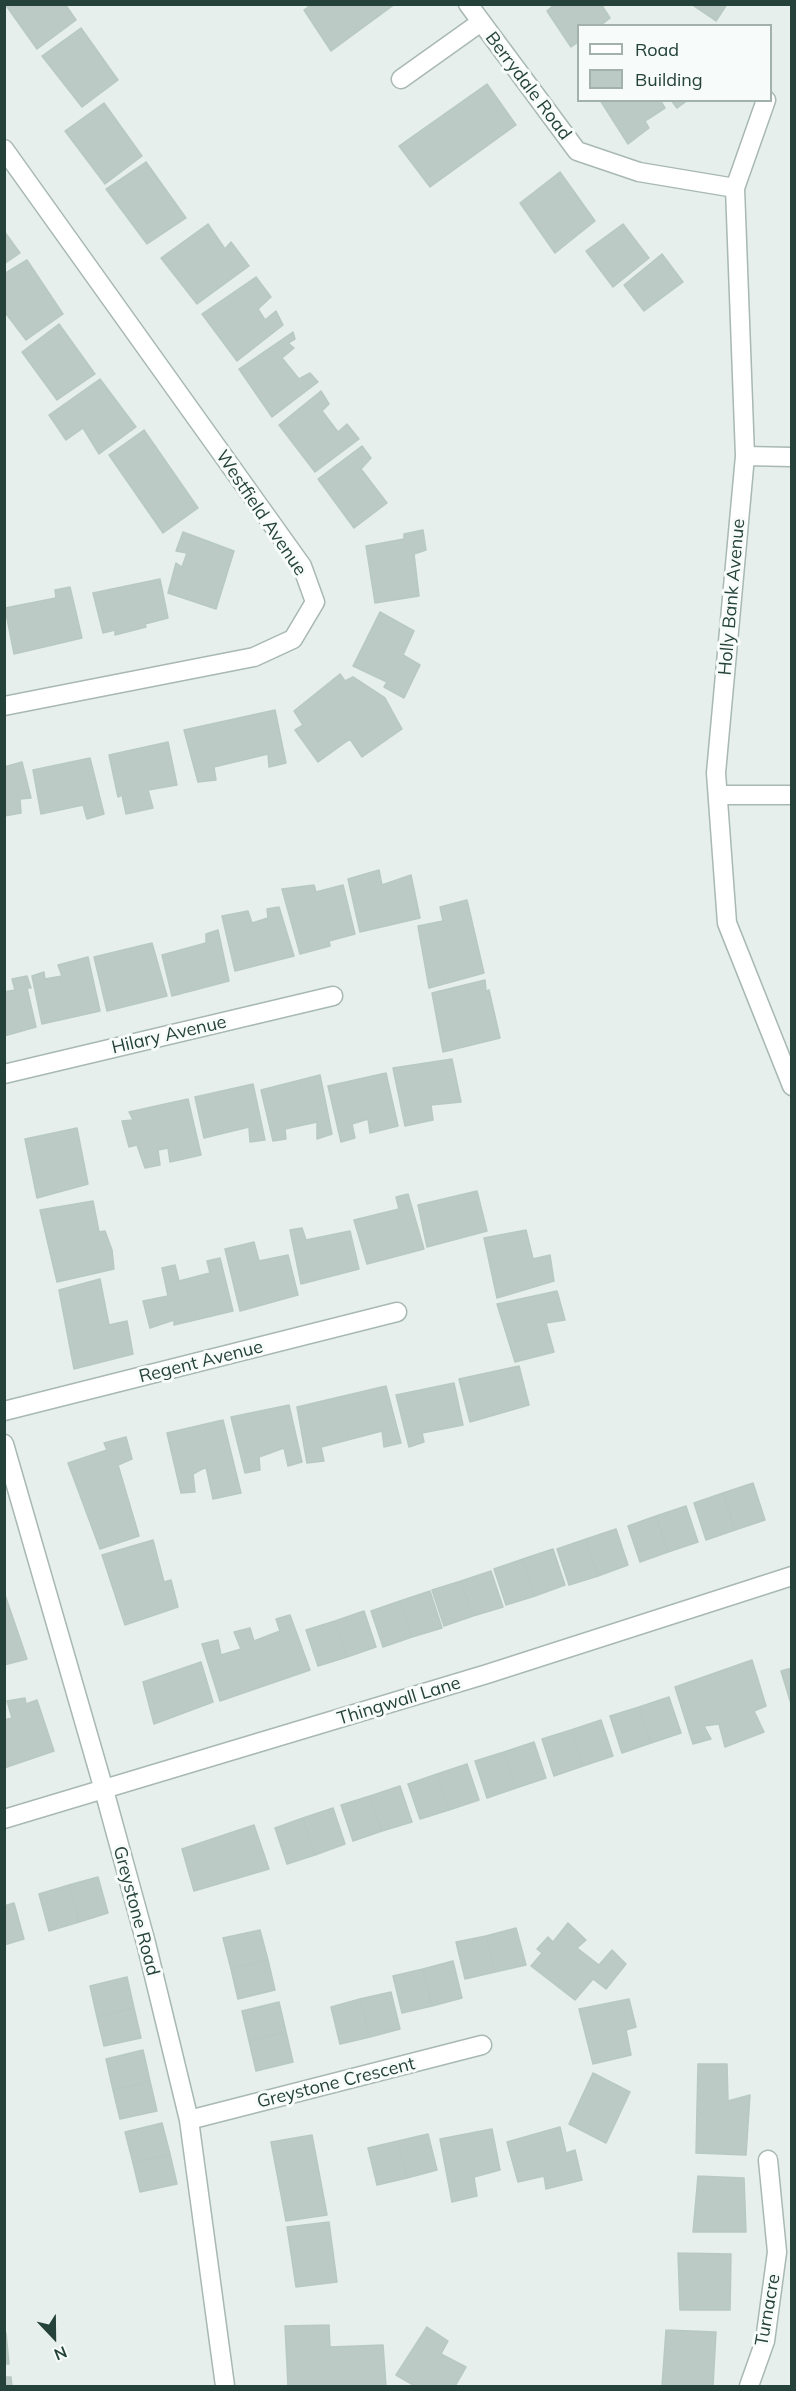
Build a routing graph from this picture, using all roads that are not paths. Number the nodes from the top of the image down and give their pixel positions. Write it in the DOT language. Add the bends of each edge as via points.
graph roads {
  1 [pos="468,4"];
  2 [pos="481,22"];
  3 [pos="400,80"];
  4 [pos="765,102"];
  5 [pos="4,149"];
  6 [pos="735,189"];
  7 [pos="745,456"];
  8 [pos="792,457"];
  9 [pos="4,706"];
  10 [pos="718,795"];
  11 [pos="792,795"];
  12 [pos="333,996"];
  13 [pos="4,1074"];
  14 [pos="792,1086"];
  15 [pos="397,1312"];
  16 [pos="4,1411"];
  17 [pos="4,1444"];
  18 [pos="792,1576"];
  19 [pos="104,1790"];
  20 [pos="4,1819"];
  21 [pos="482,2045"];
  22 [pos="189,2120"];
  23 [pos="768,2160"];
  24 [pos="225,2386"];
  25 [pos="749,2386"];
  1 -- 2 [label="street, Berrydale Road"];
  2 -- 3 [label="street"];
  2 -- 6 [label="street, Berrydale Road" via="577,151 639,172"];
  4 -- 6 [label="street, Holly Bank Avenue"];
  5 -- 9 [label="street, Westfield Avenue" via="302,566 315,602 293,639 254,657"];
  6 -- 7 [label="street, Holly Bank Avenue"];
  7 -- 8 [label="street"];
  7 -- 10 [label="street, Holly Bank Avenue" via="716,773"];
  10 -- 11 [label="street"];
  10 -- 14 [label="street, Holly Bank Avenue" via="727,923"];
  12 -- 13 [label="street, Hilary Avenue"];
  15 -- 16 [label="street, Regent Avenue"];
  17 -- 19 [label="street, Greystone Road"];
  18 -- 19 [label="street, Thingwall Lane"];
  19 -- 20 [label="street, Thingwall Lane"];
  19 -- 22 [label="street, Greystone Road"];
  21 -- 22 [label="street, Greystone Crescent"];
  22 -- 24 [label="street, Greystone Road"];
  23 -- 25 [label="street, Turnacre" via="777,2252 765,2341"];
}
